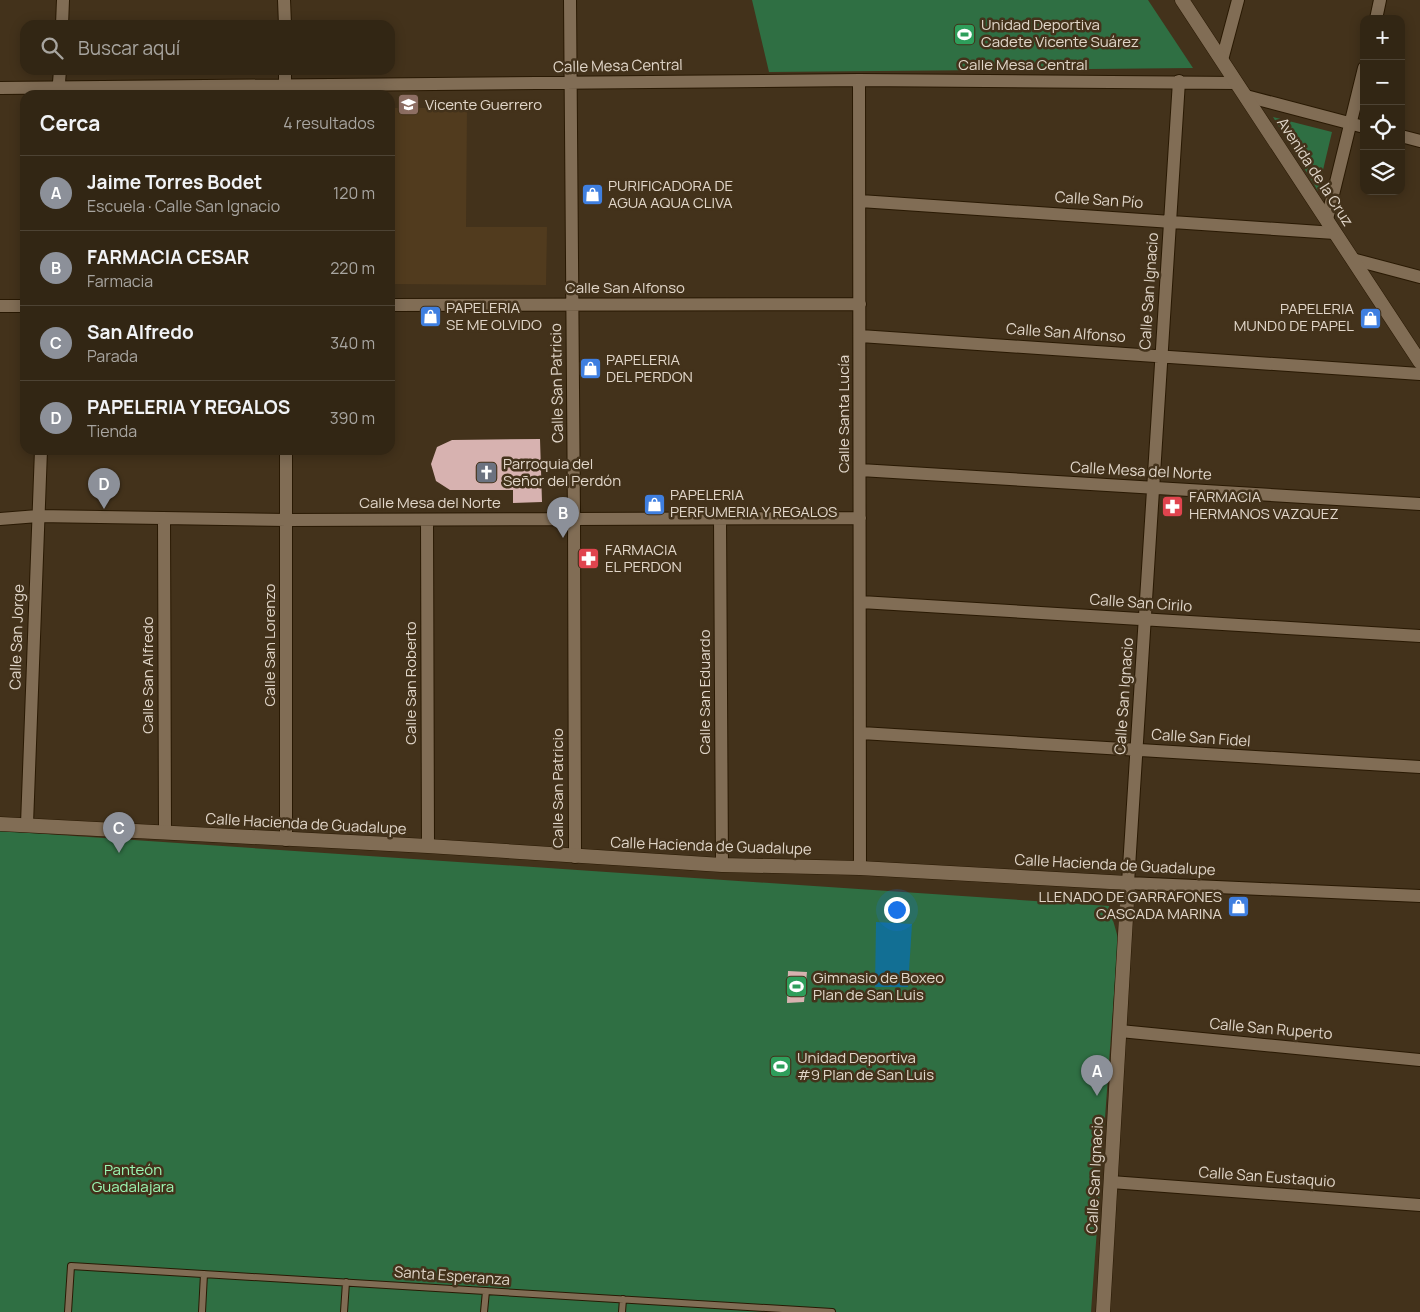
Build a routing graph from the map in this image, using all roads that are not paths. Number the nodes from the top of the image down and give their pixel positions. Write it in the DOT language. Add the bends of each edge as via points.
graph roads {
  1 [pos="63,0"];
  2 [pos="284,0"];
  3 [pos="570,0"];
  4 [pos="1182,0"];
  5 [pos="1238,0"];
  6 [pos="1380,0"];
  7 [pos="1377,15"];
  8 [pos="62,20"];
  9 [pos="285,20"];
  10 [pos="1222,60"];
  11 [pos="60,75"];
  12 [pos="285,75"];
  13 [pos="859,80"];
  14 [pos="1179,81"];
  15 [pos="570,83"];
  16 [pos="1236,83"];
  17 [pos="1360,84"];
  18 [pos="0,88"];
  19 [pos="30,90"];
  20 [pos="59,90"];
  21 [pos="285,90"];
  22 [pos="1246,96"];
  23 [pos="1350,123"];
  24 [pos="1360,126"];
  25 [pos="1405,137"];
  26 [pos="1420,141"];
  27 [pos="860,201"];
  28 [pos="1327,220"];
  29 [pos="1170,221"];
  30 [pos="1335,233"];
  31 [pos="1352,259"];
  32 [pos="1420,277"];
  33 [pos="860,304"];
  34 [pos="395,305"];
  35 [pos="572,305"];
  36 [pos="0,306"];
  37 [pos="20,306"];
  38 [pos="860,336"];
  39 [pos="1162,356"];
  40 [pos="1420,362"];
  41 [pos="1420,374"];
  42 [pos="41,455"];
  43 [pos="286,455"];
  44 [pos="860,470"];
  45 [pos="1153,488"];
  46 [pos="1420,504"];
  47 [pos="38,516"];
  48 [pos="164,518"];
  49 [pos="720,518"];
  50 [pos="860,518"];
  51 [pos="0,519"];
  52 [pos="574,519"];
  53 [pos="286,520"];
  54 [pos="427,520"];
  55 [pos="861,602"];
  56 [pos="1145,620"];
  57 [pos="1420,636"];
  58 [pos="861,732"];
  59 [pos="1137,750"];
  60 [pos="1420,768"];
  61 [pos="0,824"];
  62 [pos="26,824"];
  63 [pos="165,832"];
  64 [pos="286,840"];
  65 [pos="428,846"];
  66 [pos="575,856"];
  67 [pos="722,865"];
  68 [pos="860,868"];
  69 [pos="1128,883"];
  70 [pos="1420,896"];
  71 [pos="1120,1031"];
  72 [pos="1420,1060"];
  73 [pos="1111,1182"];
  74 [pos="1420,1205"];
  75 [pos="204,1274"];
  76 [pos="346,1282"];
  77 [pos="486,1291"];
  78 [pos="623,1299"];
  79 [pos="743,1309"];
  80 [pos="68,1312"];
  81 [pos="202,1312"];
  82 [pos="344,1312"];
  83 [pos="484,1312"];
  84 [pos="622,1312"];
  85 [pos="832,1312"];
  86 [pos="1103,1312"];
  1 -- 8 [label="street"];
  2 -- 9 [label="street"];
  3 -- 15 [label="street, Calle San Patricio"];
  4 -- 10 [label="street, Avenida de la Cruz"];
  5 -- 10 [label="street"];
  6 -- 7 [label="street"];
  10 -- 16 [label="street, Avenida de la Cruz"];
  11 -- 20 [label="street"];
  12 -- 21 [label="street"];
  13 -- 14 [label="street, Calle Mesa Central"];
  13 -- 15 [label="street, Calle Mesa Central"];
  13 -- 27 [label="street, Calle Santa Lucía"];
  14 -- 16 [label="street, Calle Mesa Central"];
  14 -- 29 [label="street, Calle San Ignacio"];
  15 -- 21 [label="street, Calle Mesa Central"];
  15 -- 35 [label="street, Calle San Patricio"];
  16 -- 22 [label="street, Avenida de la Cruz"];
  17 -- 23 [label="street"];
  18 -- 19 [label="street, Calle Mesa Central"];
  22 -- 23 [label="street"];
  22 -- 28 [label="street, Avenida de la Cruz"];
  23 -- 24 [label="street"];
  23 -- 28 [label="street"];
  25 -- 26 [label="street"];
  27 -- 29 [label="street, Calle San Pío"];
  27 -- 33 [label="street, Calle Santa Lucía"];
  28 -- 30 [label="street, Avenida de la Cruz"];
  29 -- 30 [label="street, Calle San Pío"];
  29 -- 39 [label="street, Calle San Ignacio"];
  30 -- 31 [label="street, Avenida de la Cruz"];
  31 -- 32 [label="street"];
  31 -- 40 [label="street, Avenida de la Cruz"];
  33 -- 35 [label="street, Calle San Alfonso"];
  33 -- 38 [label="street, Calle Santa Lucía"];
  34 -- 35 [label="street, Calle San Alfonso"];
  35 -- 52 [label="street, Calle San Patricio"];
  36 -- 37 [label="street"];
  38 -- 39 [label="street, Calle San Alfonso"];
  38 -- 44 [label="street, Calle Santa Lucía"];
  39 -- 41 [label="street, Calle San Alfonso"];
  39 -- 45 [label="street, Calle San Ignacio"];
  42 -- 47 [label="street, Calle San Jorge"];
  43 -- 53 [label="street, Calle San Lorenzo"];
  44 -- 45 [label="street, Calle Mesa del Norte"];
  44 -- 50 [label="street, Calle Santa Lucía"];
  45 -- 46 [label="street, Calle Mesa del Norte"];
  45 -- 56 [label="street, Calle San Ignacio"];
  47 -- 48 [label="street, Calle Mesa del Norte"];
  47 -- 51 [label="street, Calle Mesa del Norte"];
  47 -- 62 [label="street, Calle San Jorge"];
  48 -- 53 [label="street, Calle Mesa del Norte"];
  48 -- 63 [label="street, Calle San Alfredo"];
  49 -- 50 [label="street, Calle Mesa del Norte"];
  49 -- 52 [label="street, Calle Mesa del Norte"];
  49 -- 67 [label="street, Calle San Eduardo"];
  50 -- 55 [label="street, Calle Santa Lucía"];
  52 -- 54 [label="street, Calle Mesa del Norte"];
  52 -- 66 [label="street, Calle San Patricio"];
  53 -- 54 [label="street, Calle Mesa del Norte"];
  53 -- 64 [label="street, Calle San Lorenzo"];
  54 -- 65 [label="street, Calle San Roberto"];
  55 -- 56 [label="street, Calle San Cirilo"];
  55 -- 58 [label="street, Calle Santa Lucía"];
  56 -- 57 [label="street, Calle San Cirilo"];
  56 -- 59 [label="street, Calle San Ignacio"];
  58 -- 59 [label="street, Calle San Fidel"];
  58 -- 68 [label="street, Calle Santa Lucía"];
  59 -- 60 [label="street, Calle San Fidel"];
  59 -- 69 [label="street, Calle San Ignacio"];
  61 -- 62 [label="street, Calle Hacienda de Guadalupe"];
  62 -- 63 [label="street, Calle Hacienda de Guadalupe"];
  63 -- 64 [label="street, Calle Hacienda de Guadalupe"];
  64 -- 65 [label="street, Calle Hacienda de Guadalupe"];
  65 -- 66 [label="street, Calle Hacienda de Guadalupe"];
  66 -- 67 [label="street, Calle Hacienda de Guadalupe"];
  67 -- 68 [label="street, Calle Hacienda de Guadalupe"];
  68 -- 69 [label="street, Calle Hacienda de Guadalupe"];
  69 -- 70 [label="street, Calle Hacienda de Guadalupe"];
  69 -- 71 [label="street, Calle San Ignacio"];
  71 -- 72 [label="street, Calle San Ruperto"];
  71 -- 73 [label="street, Calle San Ignacio"];
  73 -- 74 [label="street, Calle San Eustaquio"];
  73 -- 86 [label="street, Calle San Ignacio"];
  75 -- 76 [label="lane, Santa Esperanza"];
  75 -- 80 [label="lane, Santa Esperanza" via="71,1266"];
  75 -- 81 [label="lane"];
  76 -- 77 [label="lane, Santa Esperanza"];
  76 -- 82 [label="lane"];
  77 -- 78 [label="lane, Santa Esperanza"];
  77 -- 83 [label="lane"];
  78 -- 79 [label="lane, Santa Esperanza"];
  78 -- 84 [label="lane"];
  79 -- 85 [label="lane, Santa Esperanza"];
}
